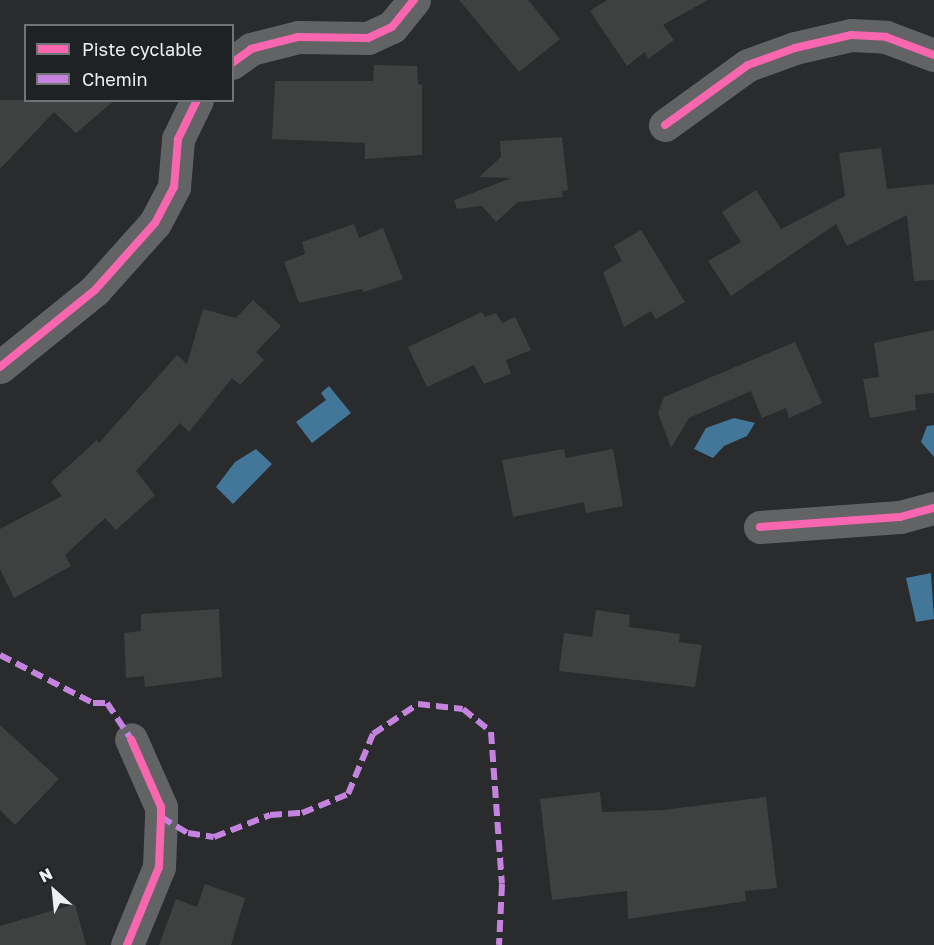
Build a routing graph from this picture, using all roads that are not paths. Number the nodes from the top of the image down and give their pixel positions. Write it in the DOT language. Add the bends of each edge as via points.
graph roads {
  1 [pos="414,0"];
  2 [pos="934,55"];
  3 [pos="234,62"];
  4 [pos="196,102"];
  5 [pos="665,125"];
  6 [pos="0,367"];
  7 [pos="934,508"];
  8 [pos="760,527"];
  9 [pos="131,739"];
  10 [pos="127,945"];
  1 -- 3 [label="street" via="392,27 368,38 298,37 251,49"];
  2 -- 5 [label="street" via="886,37 863,35 795,48 748,65"];
  4 -- 6 [label="street" via="178,139 174,187 155,223 95,290"];
  7 -- 8 [label="street" via="900,517"];
  9 -- 10 [label="street" via="161,807 159,867"];
}
